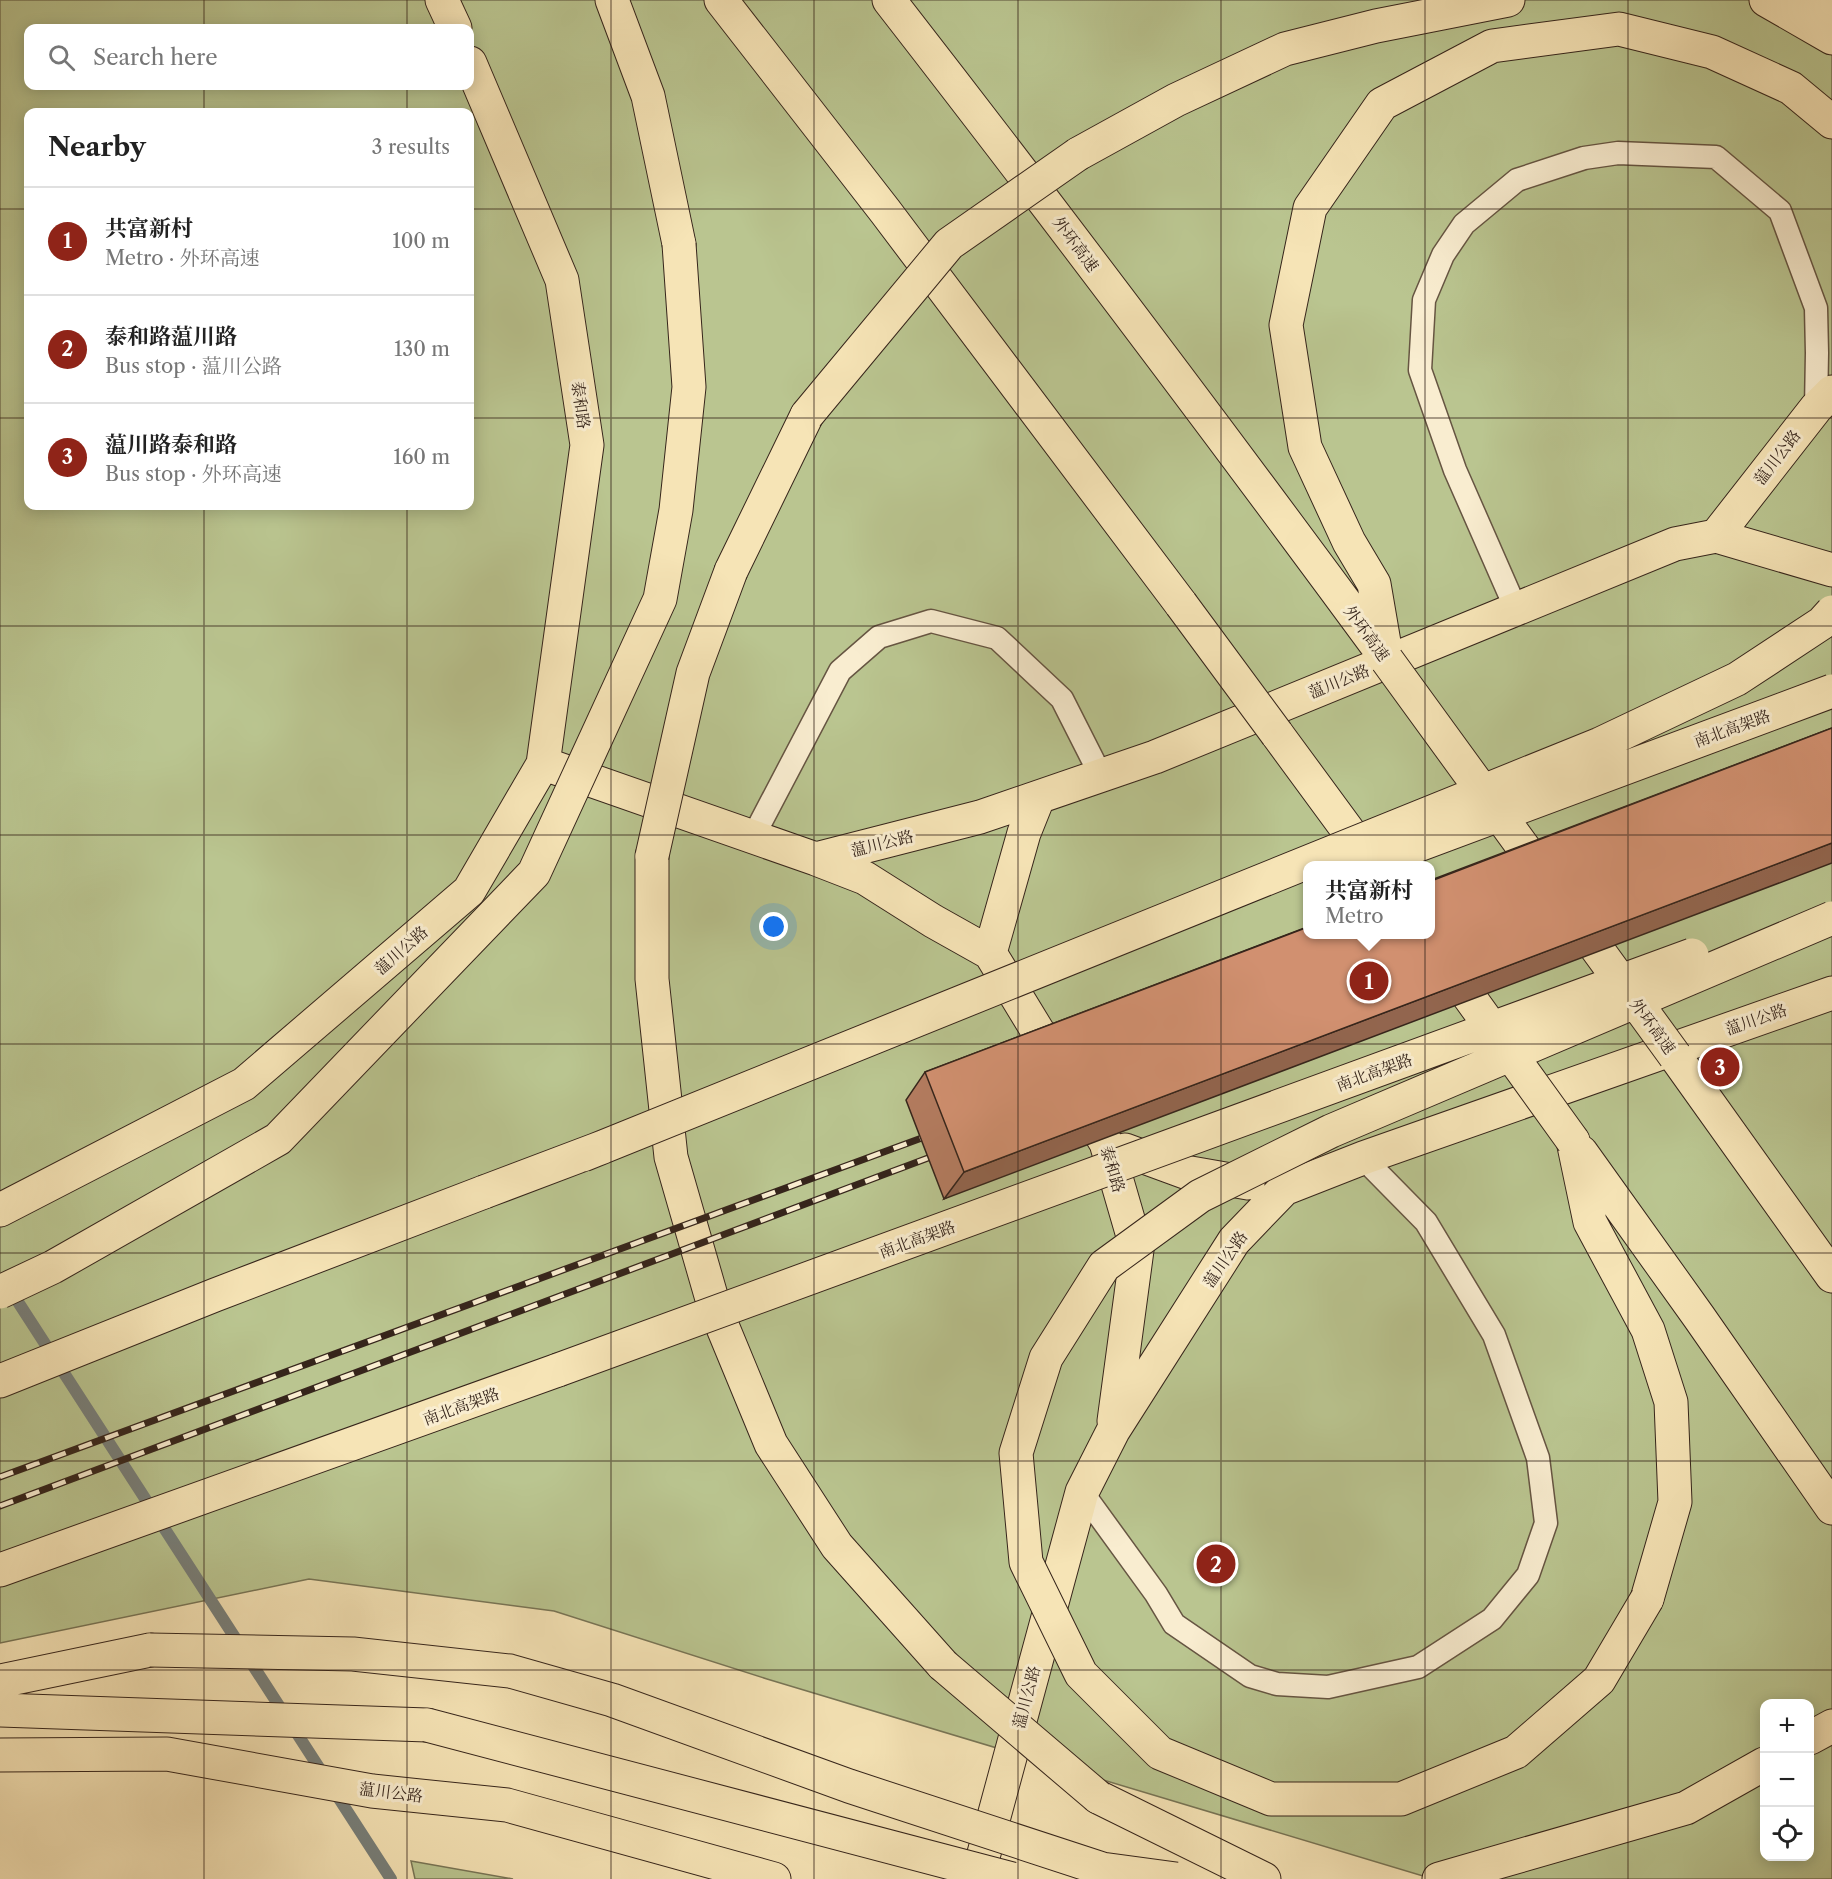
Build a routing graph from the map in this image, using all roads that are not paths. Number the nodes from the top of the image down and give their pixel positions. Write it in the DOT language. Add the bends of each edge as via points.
graph roads {
  1 [pos="442,0"];
  2 [pos="612,0"];
  3 [pos="721,0"];
  4 [pos="889,0"];
  5 [pos="1508,0"];
  6 [pos="1766,0"];
  7 [pos="1793,0"];
  8 [pos="1832,6"];
  9 [pos="453,24"];
  10 [pos="1832,38"];
  11 [pos="474,72"];
  12 [pos="1832,122"];
  13 [pos="1824,400"];
  14 [pos="1716,536"];
  15 [pos="1832,570"];
  16 [pos="1516,609"];
  17 [pos="1832,612"];
  18 [pos="1387,660"];
  19 [pos="1832,691"];
  20 [pos="543,764"];
  21 [pos="1101,776"];
  22 [pos="1038,798"];
  23 [pos="753,837"];
  24 [pos="816,859"];
  25 [pos="1310,861"];
  26 [pos="1370,861"];
  27 [pos="1375,861"];
  28 [pos="1303,864"];
  29 [pos="1303,888"];
  30 [pos="1832,901"];
  31 [pos="1832,918"];
  32 [pos="1428,939"];
  33 [pos="990,953"];
  34 [pos="1832,993"];
  35 [pos="1573,1141"];
  36 [pos="1106,1143"];
  37 [pos="583,1155"];
  38 [pos="1363,1158"];
  39 [pos="1284,1189"];
  40 [pos="0,1210"];
  41 [pos="1832,1276"];
  42 [pos="0,1292"];
  43 [pos="0,1382"];
  44 [pos="1113,1431"];
  45 [pos="1082,1492"];
  46 [pos="1832,1508"];
  47 [pos="0,1570"];
  48 [pos="0,1681"];
  49 [pos="0,1710"];
  50 [pos="1832,1726"];
  51 [pos="1814,1735"];
  52 [pos="0,1755"];
  53 [pos="1760,1766"];
  54 [pos="774,1879"];
  55 [pos="977,1879"];
  56 [pos="1012,1879"];
  57 [pos="1176,1879"];
  58 [pos="1264,1879"];
  59 [pos="1439,1879"];
  1 -- 9 [label="main road"];
  2 -- 42 [label="main road, bridge" via="648,96 679,244 689,387 676,510 660,599 534,873 278,1139 53,1267"];
  3 -- 26 [label="main road, bridge" via="899,229"];
  4 -- 18 [label="main road, 外环高速"];
  5 -- 58 [label="main road, bridge" via="1376,26 1285,50 1176,100 1078,153 950,244 807,415 731,571 693,673 652,856 652,979 671,1157 714,1306 771,1444 837,1546 943,1665 1098,1797"];
  6 -- 10 [label="main road"];
  7 -- 8 [label="main road"];
  11 -- 20 [label="main road, 泰和路" via="562,280 587,445"];
  12 -- 18 [label="main road" via="1791,88 1712,52 1619,29 1492,46 1382,104 1310,208 1286,325 1305,447 1349,542 1374,584"];
  13 -- 14 [label="main road, 蕰川公路"];
  13 -- 16 [label="lane" via="1816,308 1780,211 1716,157 1618,153 1584,158 1517,180 1464,224 1443,255 1424,300 1420,370 1455,470"];
  14 -- 15 [label="main road"];
  14 -- 16 [label="main road, 蕰川公路" via="1675,543"];
  16 -- 21 [label="main road, 蕰川公路"];
  17 -- 25 [label="main road, bridge" via="1822,623 1737,679 1600,744"];
  18 -- 41 [label="main road, 外环高速, bridge"];
  19 -- 27 [label="main road, 南北高架路, bridge"];
  20 -- 23 [label="main road"];
  20 -- 40 [label="main road, 蕰川公路" via="469,891 244,1084"];
  21 -- 22 [label="main road, 蕰川公路"];
  21 -- 23 [label="lane" via="1062,699 997,638 931,621 879,637 840,671"];
  22 -- 24 [label="main road, 蕰川公路"];
  22 -- 33 [label="main road" via="1024,833"];
  23 -- 24 [label="main road"];
  24 -- 33 [label="main road, 泰和路" via="865,878"];
  28 -- 37 [label="main road, bridge"];
  29 -- 37 [label="main road, bridge"];
  30 -- 47 [label="main road, 南北高架路, bridge" via="526,1382"];
  31 -- 35 [label="main road, bridge" via="1331,1131 1200,1196 1104,1266 1046,1358 1016,1453 1026,1562 1081,1674 1160,1753 1271,1799 1401,1799 1516,1752 1599,1680 1647,1599 1675,1502 1671,1402 1648,1330 1590,1222"];
  32 -- 35 [label="main road, bridge"];
  33 -- 36 [label="main road, 泰和路"];
  34 -- 38 [label="main road, 蕰川公路"];
  35 -- 46 [label="main road"];
  36 -- 39 [label="main road" via="1185,1172"];
  36 -- 44 [label="main road, 泰和路" via="1137,1250"];
  37 -- 43 [label="main road, bridge" via="215,1295"];
  38 -- 39 [label="main road, 蕰川公路"];
  38 -- 45 [label="lane" via="1426,1222 1494,1335 1538,1458 1546,1523 1528,1575 1492,1619 1418,1667 1328,1687 1277,1684 1250,1676 1174,1624"];
  39 -- 44 [label="main road, 蕰川公路" via="1234,1241"];
  44 -- 45 [label="main road, 蕰川公路"];
  45 -- 55 [label="main road, 蕰川公路"];
  48 -- 57 [label="main road, bridge" via="150,1650 353,1654 510,1671 612,1700 849,1786 1102,1869"];
  49 -- 56 [label="main road, bridge" via="427,1725"];
  50 -- 51 [label="main road"];
  52 -- 54 [label="main road, 蕰川公路" via="167,1754 362,1790 507,1805"];
  53 -- 59 [label="main road" via="1686,1808"];
}
